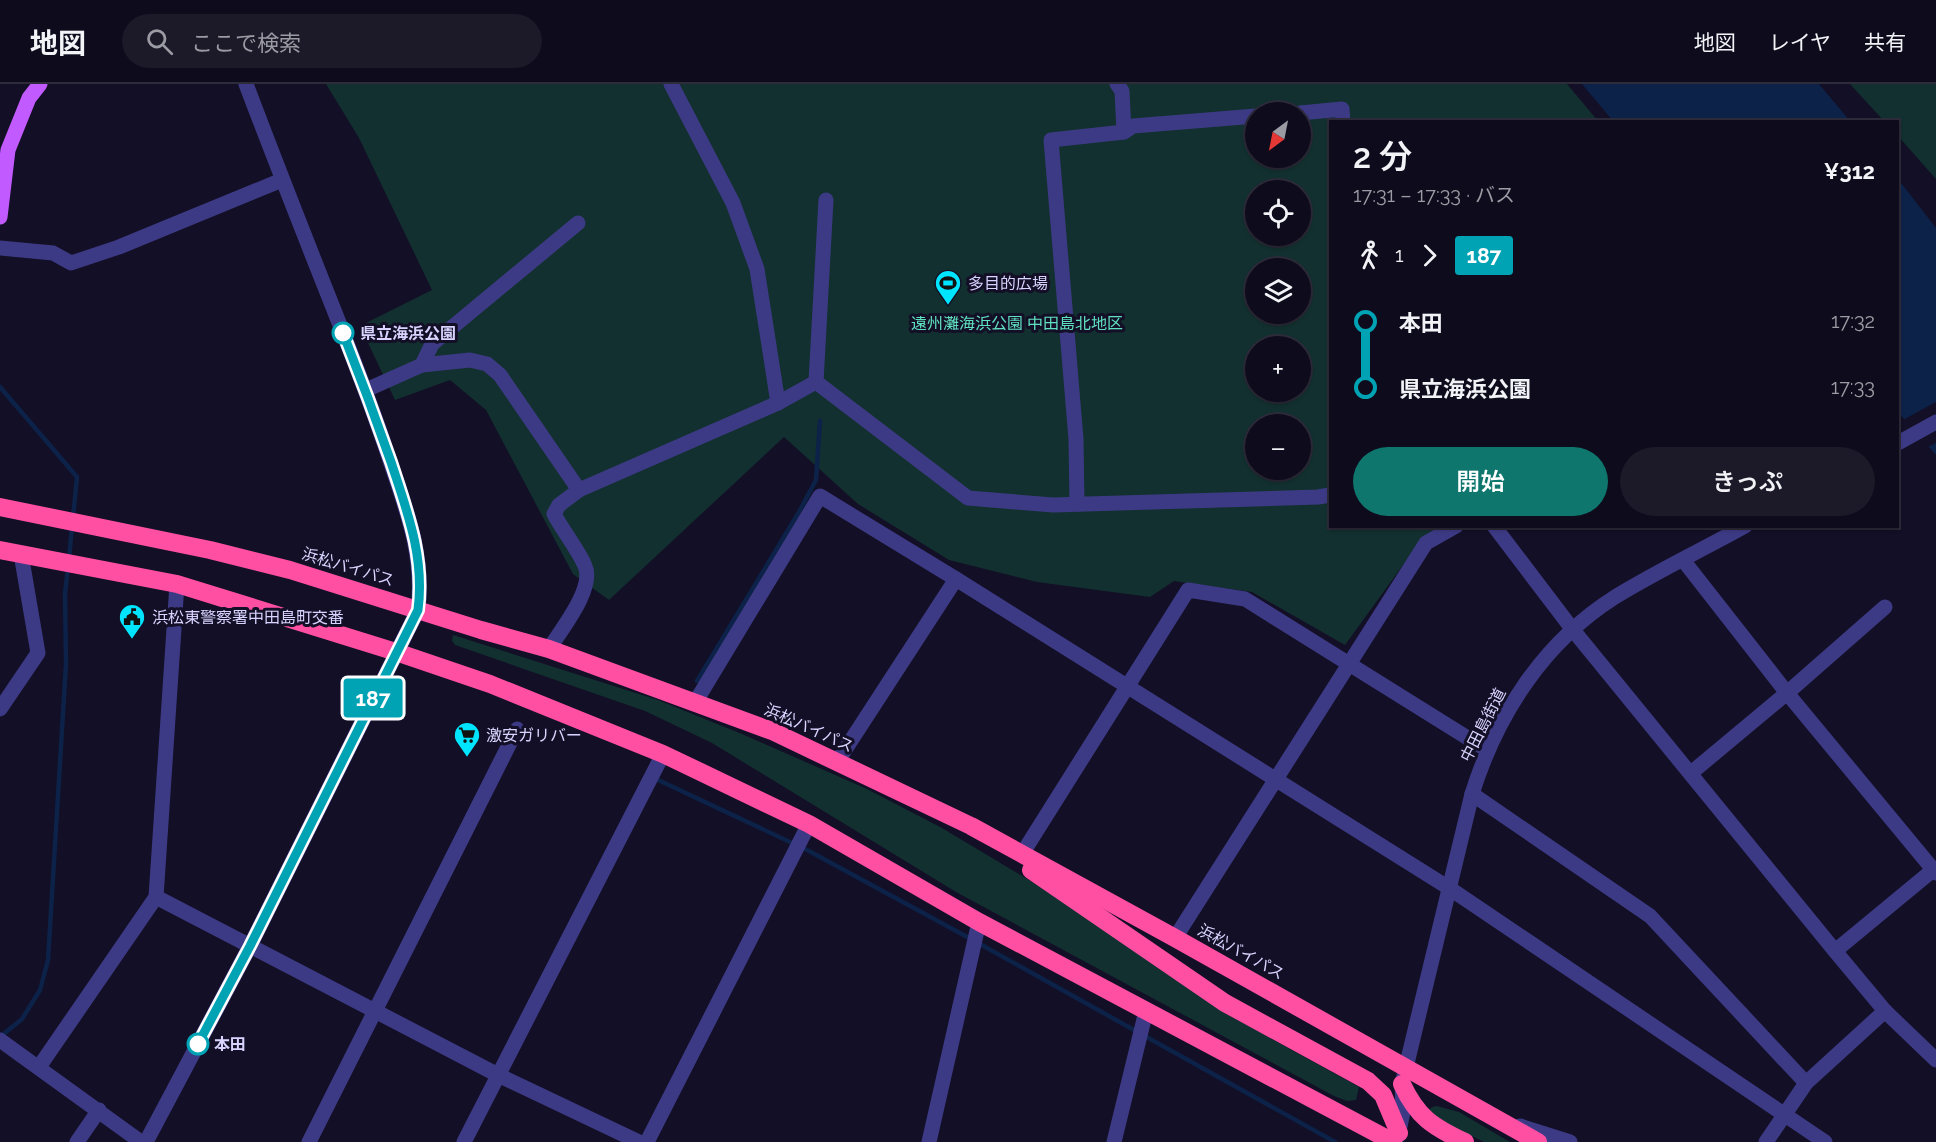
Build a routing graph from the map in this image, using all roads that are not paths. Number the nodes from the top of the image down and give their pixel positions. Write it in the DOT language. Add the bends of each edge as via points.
graph roads {
  1 [pos="40,84"];
  2 [pos="246,84"];
  3 [pos="671,84"];
  4 [pos="1117,84"];
  5 [pos="1311,111"];
  6 [pos="1245,117"];
  7 [pos="1343,120"];
  8 [pos="1124,132"];
  9 [pos="282,180"];
  10 [pos="826,200"];
  11 [pos="0,217"];
  12 [pos="578,223"];
  13 [pos="0,248"];
  14 [pos="422,365"];
  15 [pos="816,382"];
  16 [pos="366,390"];
  17 [pos="778,403"];
  18 [pos="1936,422"];
  19 [pos="1899,442"];
  20 [pos="579,490"];
  21 [pos="1329,495"];
  22 [pos="1077,504"];
  23 [pos="0,507"];
  24 [pos="1452,528"];
  25 [pos="1496,528"];
  26 [pos="1741,528"];
  27 [pos="0,550"];
  28 [pos="21,554"];
  29 [pos="1683,560"];
  30 [pos="956,579"];
  31 [pos="177,584"];
  32 [pos="1885,607"];
  33 [pos="418,610"];
  34 [pos="1573,630"];
  35 [pos="549,649"];
  36 [pos="396,652"];
  37 [pos="1351,664"];
  38 [pos="1126,686"];
  39 [pos="1787,693"];
  40 [pos="696,701"];
  41 [pos="0,709"];
  42 [pos="517,729"];
  43 [pos="1487,750"];
  44 [pos="663,754"];
  45 [pos="837,762"];
  46 [pos="1691,773"];
  47 [pos="1276,781"];
  48 [pos="1472,794"];
  49 [pos="972,826"];
  50 [pos="805,830"];
  51 [pos="1022,854"];
  52 [pos="1935,872"];
  53 [pos="1449,888"];
  54 [pos="156,897"];
  55 [pos="978,926"];
  56 [pos="1175,938"];
  57 [pos="250,946"];
  58 [pos="1835,951"];
  59 [pos="375,1010"];
  60 [pos="1885,1011"];
  61 [pos="1144,1017"];
  62 [pos="4,1043"];
  63 [pos="1936,1060"];
  64 [pos="39,1067"];
  65 [pos="498,1075"];
  66 [pos="1405,1075"];
  67 [pos="1806,1083"];
  68 [pos="1387,1106"];
  69 [pos="99,1110"];
  70 [pos="1785,1115"];
  71 [pos="1500,1119"];
  72 [pos="1390,1139"];
  73 [pos="77,1142"];
  74 [pos="141,1142"];
  75 [pos="146,1142"];
  76 [pos="309,1142"];
  77 [pos="464,1142"];
  78 [pos="639,1142"];
  79 [pos="647,1142"];
  80 [pos="929,1142"];
  81 [pos="1114,1142"];
  82 [pos="1465,1142"];
  83 [pos="1538,1142"];
  84 [pos="1570,1142"];
  85 [pos="1766,1142"];
  86 [pos="1825,1142"];
  1 -- 11 [label="main road" via="29,98 8,150"];
  2 -- 9 [label="street"];
  3 -- 17 [label="street" via="733,203 757,269"];
  4 -- 8 [label="street" via="1122,91"];
  5 -- 7 [label="street" via="1342,109"];
  6 -- 8 [label="street" via="1133,126"];
  8 -- 22 [label="street" via="1051,140 1076,439"];
  9 -- 13 [label="street" via="71,263 53,253"];
  9 -- 16 [label="street"];
  10 -- 15 [label="street"];
  12 -- 14 [label="street" via="432,344"];
  14 -- 16 [label="street"];
  14 -- 20 [label="street" via="470,360 487,364 500,375"];
  15 -- 17 [label="street"];
  15 -- 22 [label="street" via="968,498"];
  16 -- 33 [label="street" via="418,553"];
  17 -- 20 [label="street"];
  18 -- 19 [label="street"];
  20 -- 35 [label="street" via="554,514 586,567 588,578 576,607"];
  21 -- 22 [label="street"];
  23 -- 33 [label="highway, 浜松バイパス" via="210,550"];
  24 -- 37 [label="street" via="1426,543"];
  25 -- 34 [label="street"];
  26 -- 29 [label="street, 中田島街道"];
  27 -- 28 [label="highway"];
  28 -- 31 [label="highway"];
  28 -- 41 [label="street" via="39,653"];
  29 -- 34 [label="street, 中田島街道" via="1614,598"];
  29 -- 39 [label="street"];
  30 -- 38 [label="street"];
  30 -- 40 [label="street" via="820,496"];
  30 -- 45 [label="street"];
  31 -- 36 [label="highway"];
  31 -- 54 [label="street"];
  32 -- 39 [label="street"];
  33 -- 35 [label="highway, 浜松バイパス"];
  33 -- 36 [label="street"];
  34 -- 43 [label="street, 中田島街道" via="1530,676"];
  34 -- 46 [label="street"];
  35 -- 40 [label="highway, 浜松バイパス"];
  36 -- 44 [label="highway" via="490,684"];
  36 -- 57 [label="street"];
  37 -- 38 [label="street" via="1245,599 1188,590"];
  37 -- 43 [label="street"];
  37 -- 47 [label="street"];
  38 -- 47 [label="street"];
  38 -- 51 [label="street"];
  39 -- 46 [label="street"];
  39 -- 52 [label="street"];
  40 -- 45 [label="highway, 浜松バイパス"];
  42 -- 59 [label="street"];
  43 -- 48 [label="street, 中田島街道"];
  44 -- 50 [label="highway"];
  44 -- 65 [label="street"];
  45 -- 49 [label="highway, 浜松バイパス"];
  46 -- 58 [label="street"];
  47 -- 53 [label="street"];
  47 -- 56 [label="street"];
  48 -- 53 [label="street, 中田島街道"];
  48 -- 67 [label="street" via="1650,916"];
  49 -- 51 [label="highway, 浜松バイパス"];
  49 -- 68 [label="highway" via="1225,1003 1368,1081 1383,1095"];
  50 -- 55 [label="highway"];
  50 -- 79 [label="street"];
  51 -- 56 [label="highway, 浜松バイパス"];
  52 -- 58 [label="street"];
  53 -- 66 [label="street, 中田島街道"];
  53 -- 70 [label="street"];
  54 -- 57 [label="street"];
  54 -- 64 [label="street"];
  55 -- 61 [label="highway"];
  55 -- 80 [label="street"];
  56 -- 66 [label="highway, 浜松バイパス"];
  57 -- 59 [label="street"];
  57 -- 75 [label="street"];
  58 -- 60 [label="street"];
  59 -- 65 [label="street"];
  59 -- 76 [label="street"];
  60 -- 63 [label="street"];
  60 -- 67 [label="street"];
  61 -- 72 [label="highway"];
  61 -- 81 [label="street"];
  62 -- 64 [label="street"];
  64 -- 69 [label="street"];
  65 -- 77 [label="street"];
  65 -- 78 [label="street"];
  66 -- 68 [label="street, 中田島街道"];
  66 -- 71 [label="highway, 浜松バイパス"];
  66 -- 72 [label="street, 中田島街道" via="1403,1112"];
  66 -- 82 [label="highway" via="1410,1101 1425,1119"];
  67 -- 70 [label="street"];
  68 -- 72 [label="highway"];
  69 -- 73 [label="street"];
  69 -- 74 [label="street"];
  70 -- 85 [label="street"];
  70 -- 86 [label="street"];
  71 -- 83 [label="highway, 浜松バイパス"];
  71 -- 84 [label="street"];
}
